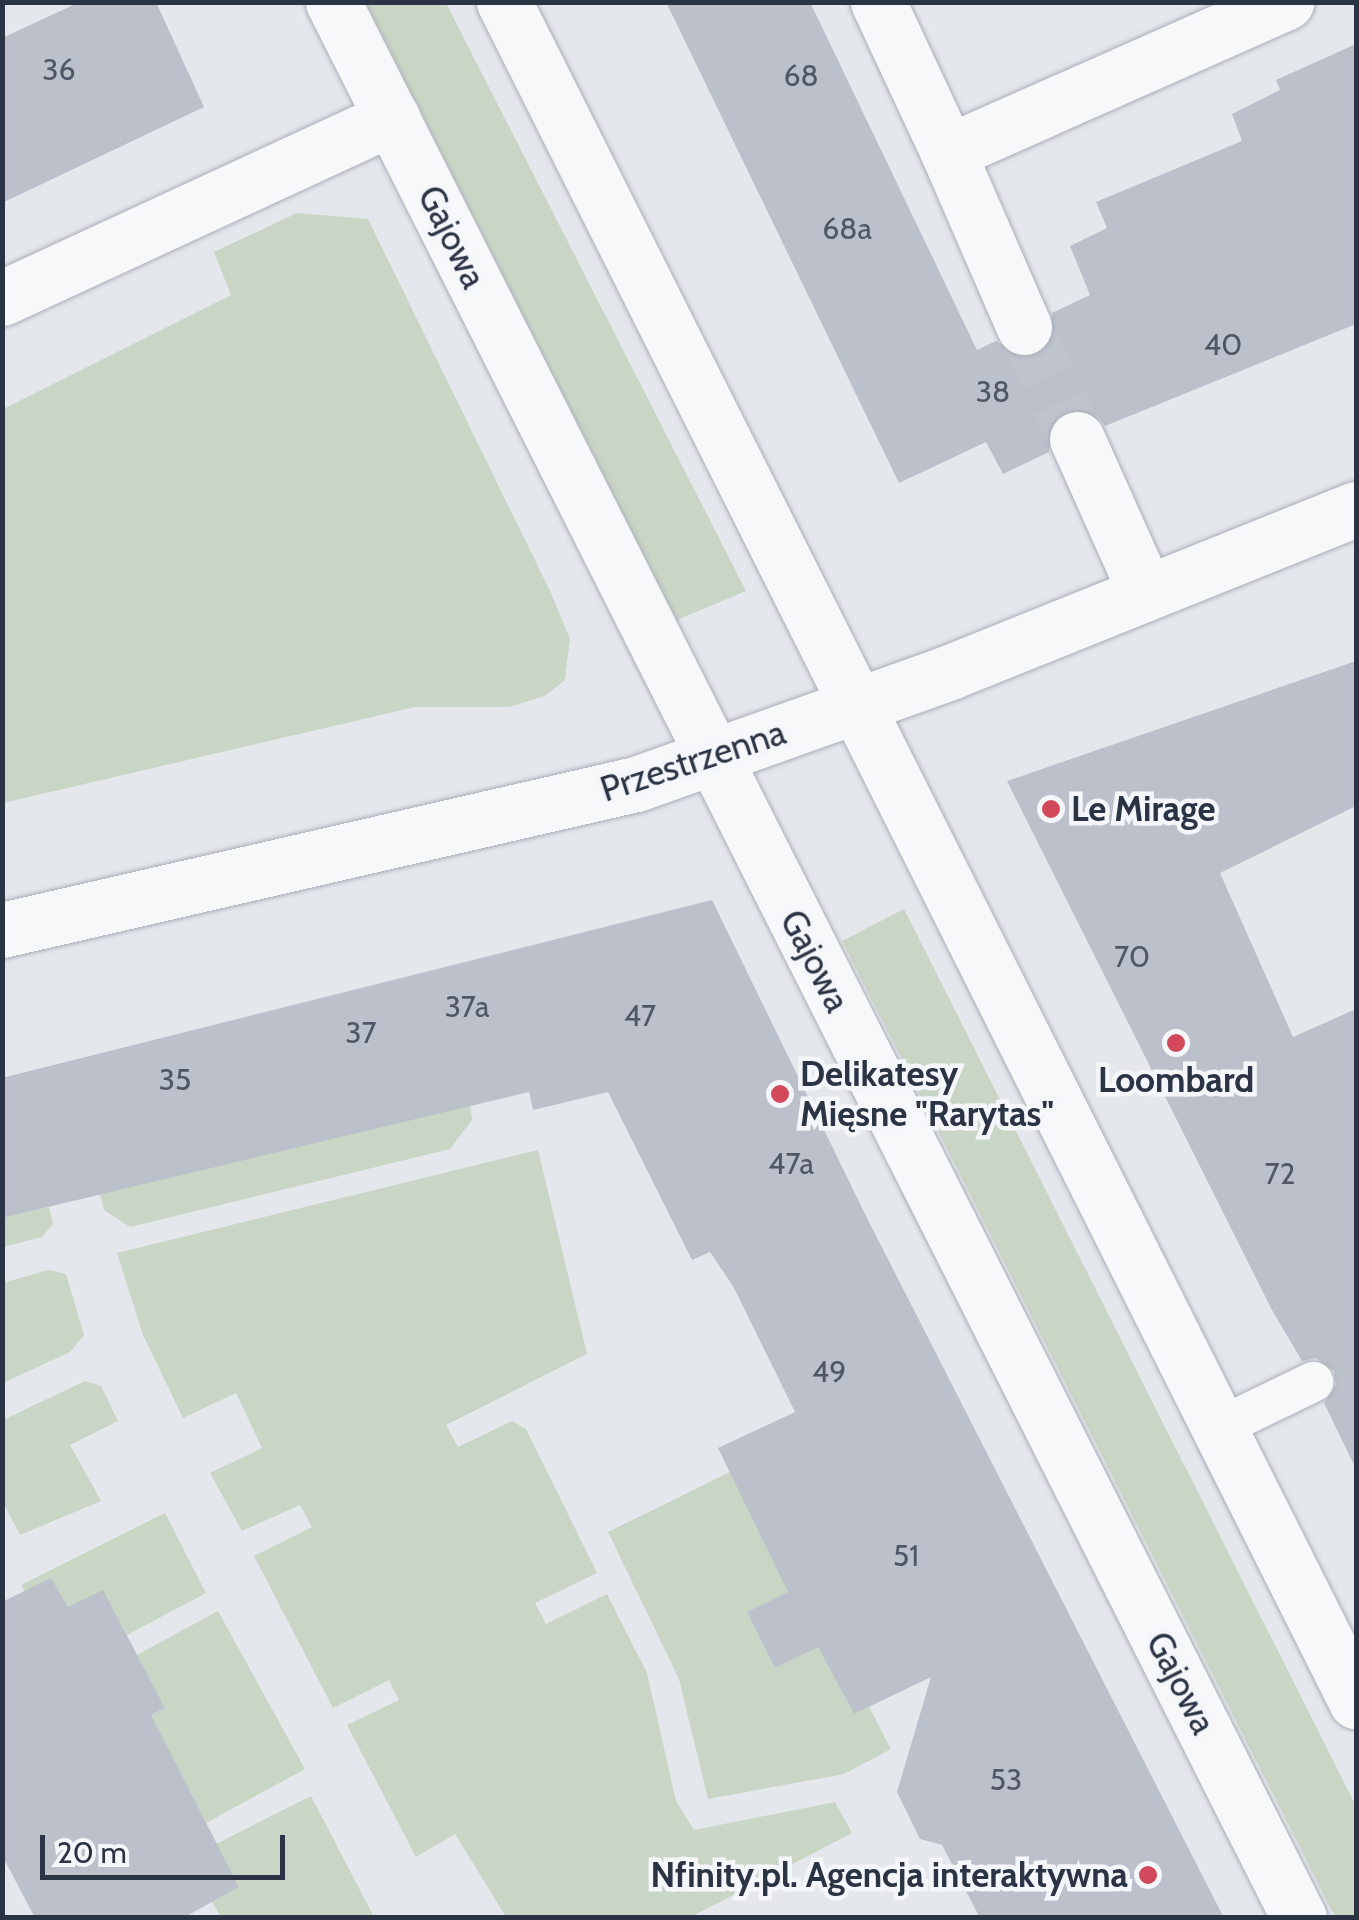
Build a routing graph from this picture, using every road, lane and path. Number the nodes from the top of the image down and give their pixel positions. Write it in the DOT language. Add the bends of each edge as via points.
graph roads {
  1 [pos="334,2"];
  2 [pos="504,2"];
  3 [pos="878,2"];
  4 [pos="1286,2"];
  5 [pos="392,118"];
  6 [pos="948,152"];
  7 [pos="2,298"];
  8 [pos="1024,327"];
  9 [pos="1077,439"];
  10 [pos="1356,509"];
  11 [pos="1146,593"];
  12 [pos="857,707"];
  13 [pos="712,758"];
  14 [pos="2,930"];
  15 [pos="1313,1382"];
  16 [pos="1218,1428"];
  17 [pos="1356,1701"];
  18 [pos="1299,1918"];
  1 -- 5 [label="street, Gajowa"];
  2 -- 12 [label="street"];
  3 -- 6 [label="street"];
  4 -- 6 [label="street"];
  5 -- 7 [label="street"];
  5 -- 13 [label="street, Gajowa"];
  6 -- 8 [label="street"];
  9 -- 11 [label="street"];
  10 -- 11 [label="street, Przestrzenna"];
  11 -- 12 [label="street, Przestrzenna"];
  12 -- 13 [label="street, Przestrzenna"];
  12 -- 16 [label="street"];
  13 -- 14 [label="street, Przestrzenna" via="636,784"];
  13 -- 18 [label="street, Gajowa"];
  15 -- 16 [label="lane"];
  16 -- 17 [label="street"];
}
